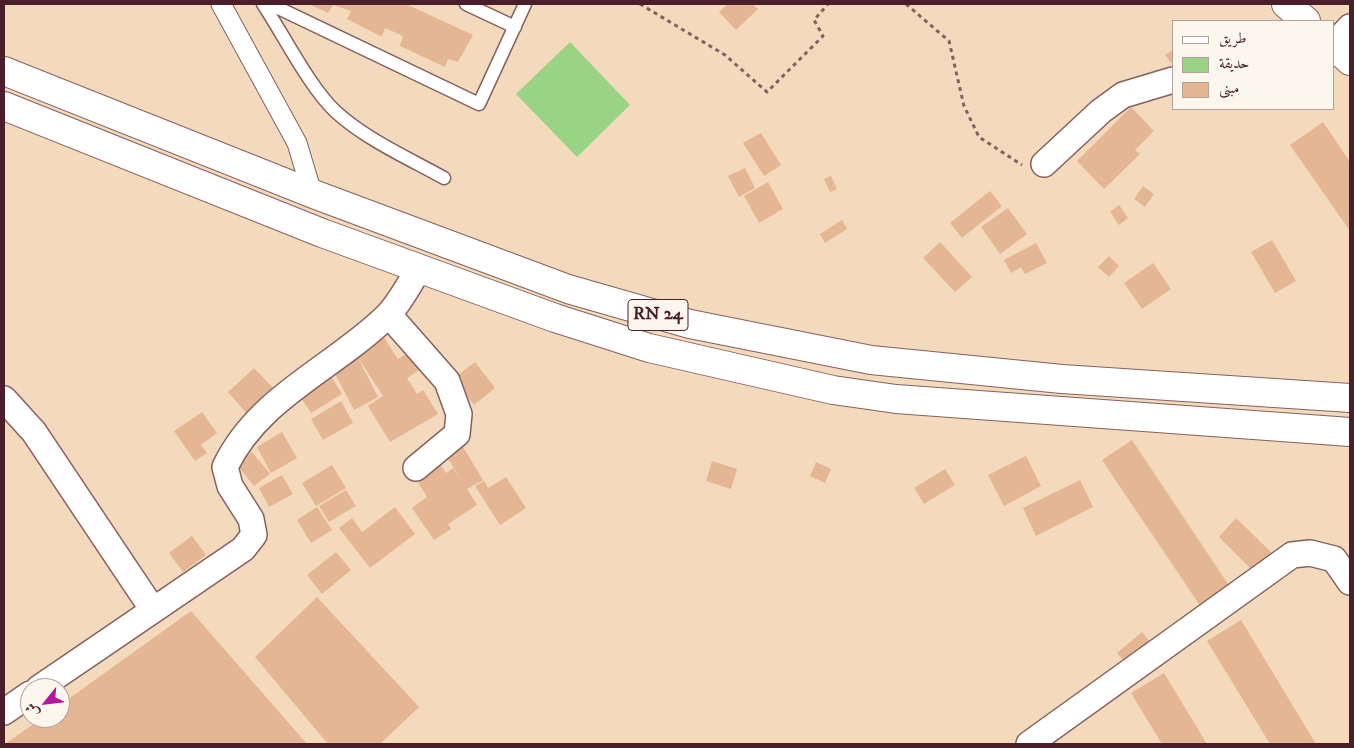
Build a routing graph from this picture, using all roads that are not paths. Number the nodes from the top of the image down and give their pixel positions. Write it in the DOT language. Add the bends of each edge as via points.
graph roads {
  1 [pos="221,4"];
  2 [pos="263,4"];
  3 [pos="270,4"];
  4 [pos="466,4"];
  5 [pos="525,4"];
  6 [pos="1286,4"];
  7 [pos="1305,20"];
  8 [pos="515,27"];
  9 [pos="1350,27"];
  10 [pos="1334,44"];
  11 [pos="1334,46"];
  12 [pos="1350,61"];
  13 [pos="4,71"];
  14 [pos="1172,80"];
  15 [pos="4,106"];
  16 [pos="1044,164"];
  17 [pos="444,178"];
  18 [pos="312,193"];
  19 [pos="419,268"];
  20 [pos="388,315"];
  21 [pos="1350,398"];
  22 [pos="4,399"];
  23 [pos="1350,432"];
  24 [pos="416,468"];
  25 [pos="1350,582"];
  26 [pos="153,610"];
  27 [pos="54,678"];
  28 [pos="20,701"];
  29 [pos="4,712"];
  30 [pos="1030,744"];
  1 -- 18 [label="street" via="297,143"];
  2 -- 17 [label="lane" via="319,92 335,111 360,131"];
  3 -- 8 [label="lane" via="479,104"];
  4 -- 8 [label="lane"];
  5 -- 8 [label="lane"];
  6 -- 7 [label="main road"];
  9 -- 10 [label="street"];
  11 -- 12 [label="main road"];
  13 -- 18 [label="main road, RN 24"];
  14 -- 16 [label="street" via="1123,95"];
  15 -- 19 [label="main road, RN 24" via="304,226"];
  18 -- 21 [label="main road, RN 24" via="568,289 690,324 871,360 1053,378"];
  19 -- 20 [label="street"];
  19 -- 23 [label="main road, RN 24" via="648,348 833,390 975,406"];
  20 -- 24 [label="street" via="447,381 459,414 457,434"];
  20 -- 26 [label="street" via="268,408 232,452 225,468 230,486 251,520 254,535 244,549"];
  22 -- 26 [label="street" via="34,432"];
  25 -- 30 [label="street" via="1334,559 1310,553 1292,555"];
  26 -- 27 [label="street"];
  28 -- 29 [label="street"];
}
